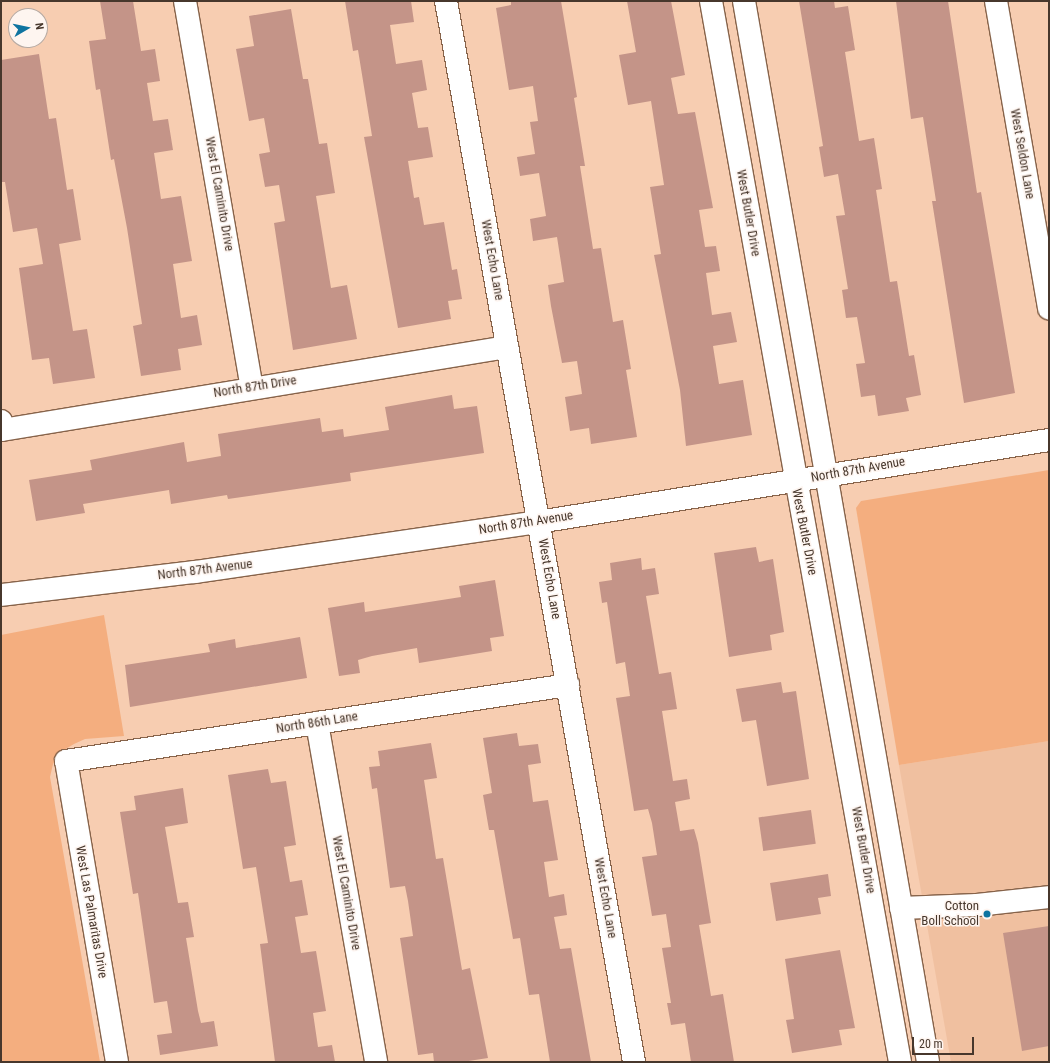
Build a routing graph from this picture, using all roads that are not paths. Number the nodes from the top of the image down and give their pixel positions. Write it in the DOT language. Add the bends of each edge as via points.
graph roads {
  1 [pos="185,1"];
  2 [pos="446,1"];
  3 [pos="711,1"];
  4 [pos="744,1"];
  5 [pos="996,1"];
  6 [pos="1049,308"];
  7 [pos="507,347"];
  8 [pos="252,387"];
  9 [pos="2,426"];
  10 [pos="1049,440"];
  11 [pos="826,475"];
  12 [pos="794,481"];
  13 [pos="538,522"];
  14 [pos="1,595"];
  15 [pos="568,685"];
  16 [pos="317,723"];
  17 [pos="66,761"];
  18 [pos="1049,897"];
  19 [pos="901,908"];
  20 [pos="117,1062"];
  21 [pos="376,1062"];
  22 [pos="634,1062"];
  23 [pos="900,1062"];
  24 [pos="928,1062"];
  1 -- 8 [label="street, West El Caminito Drive"];
  2 -- 7 [label="street, West Echo Lane"];
  3 -- 12 [label="street, West Butler Drive"];
  4 -- 11 [label="street"];
  5 -- 6 [label="street, West Seldon Lane"];
  7 -- 8 [label="street, North 87th Drive"];
  7 -- 13 [label="street, West Echo Lane"];
  8 -- 9 [label="street, North 87th Drive"];
  10 -- 11 [label="street, North 87th Avenue"];
  11 -- 12 [label="street, North 87th Avenue"];
  11 -- 19 [label="street"];
  12 -- 13 [label="street, North 87th Avenue"];
  12 -- 23 [label="street, West Butler Drive"];
  13 -- 14 [label="street, North 87th Avenue" via="195,572"];
  13 -- 15 [label="street, West Echo Lane"];
  15 -- 16 [label="street, North 86th Lane"];
  15 -- 22 [label="street, West Echo Lane"];
  16 -- 17 [label="street, North 86th Lane"];
  16 -- 21 [label="street, West El Caminito Drive"];
  17 -- 20 [label="street, West Las Palmaritas Drive"];
  18 -- 19 [label="street" via="977,905"];
  19 -- 24 [label="street"];
}
